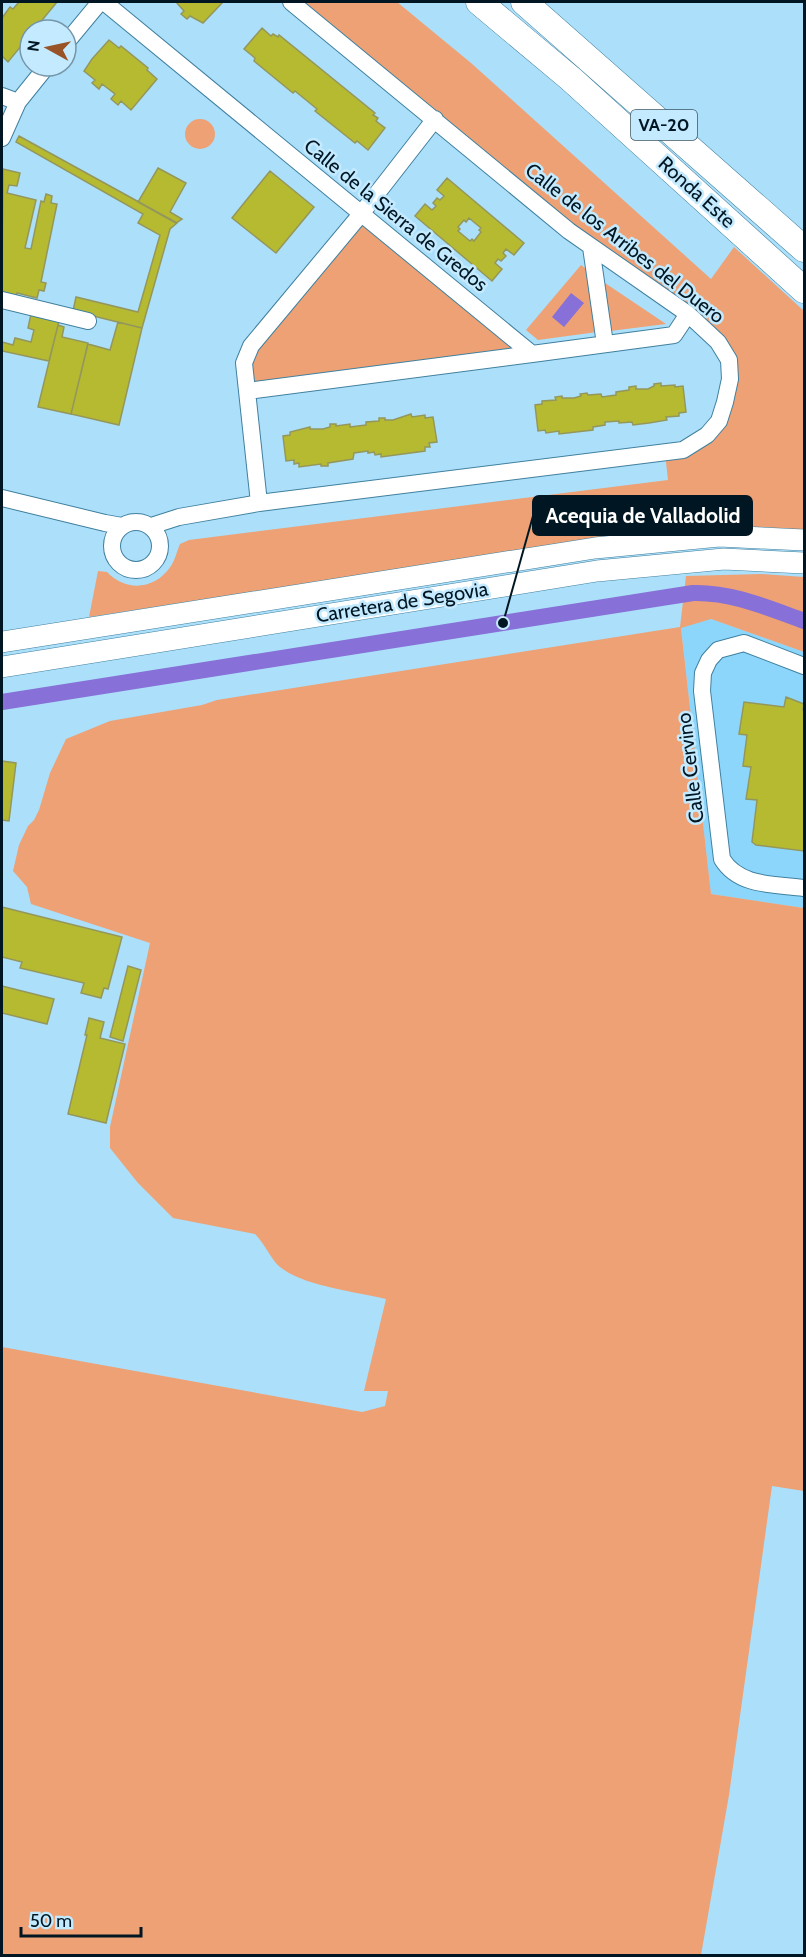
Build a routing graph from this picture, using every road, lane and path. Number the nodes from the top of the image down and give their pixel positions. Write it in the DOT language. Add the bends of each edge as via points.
graph roads {
  1 [pos="102,2"];
  2 [pos="291,2"];
  3 [pos="479,2"];
  4 [pos="524,2"];
  5 [pos="78,29"];
  6 [pos="37,78"];
  7 [pos="2,96"];
  8 [pos="18,102"];
  9 [pos="435,119"];
  10 [pos="2,138"];
  11 [pos="361,214"];
  12 [pos="591,247"];
  13 [pos="804,249"];
  14 [pos="804,290"];
  15 [pos="2,300"];
  16 [pos="688,314"];
  17 [pos="88,321"];
  18 [pos="605,344"];
  19 [pos="532,354"];
  20 [pos="247,391"];
  21 [pos="2,498"];
  22 [pos="260,503"];
  23 [pos="114,528"];
  24 [pos="155,533"];
  25 [pos="804,540"];
  26 [pos="804,563"];
  27 [pos="2,642"];
  28 [pos="804,666"];
  29 [pos="2,667"];
  30 [pos="804,888"];
  1 -- 5 [label="street"];
  1 -- 11 [label="street, Calle de la Sierra de Gredos"];
  2 -- 9 [label="street, Calle de los Arribes del Duero"];
  3 -- 14 [label="highway, Ronda Este / VA-20" via="580,87"];
  4 -- 13 [label="highway, Ronda Este / VA-20"];
  6 -- 8 [label="street"];
  7 -- 8 [label="street"];
  8 -- 10 [label="street"];
  9 -- 11 [label="street"];
  9 -- 12 [label="street, Calle de los Arribes del Duero"];
  11 -- 19 [label="street, Calle de la Sierra de Gredos"];
  11 -- 20 [label="street" via="251,346 244,363"];
  12 -- 16 [label="street, Calle de los Arribes del Duero"];
  12 -- 18 [label="street"];
  15 -- 17 [label="street"];
  16 -- 18 [label="street" via="674,335"];
  16 -- 22 [label="street, Calle de los Arribes del Duero" via="718,342 729,360 730,379 719,421 683,450"];
  18 -- 19 [label="street"];
  19 -- 20 [label="street"];
  20 -- 22 [label="street"];
  21 -- 23 [label="street"];
  22 -- 24 [label="street, Calle de los Arribes del Duero" via="179,518"];
  23 -- 24 [label="street" via="137,521"];
  23 -- 24 [label="street" via="112,551 121,565 137,570 153,564 160,549"];
  25 -- 27 [label="main road, Carretera de Segovia" via="719,536 595,548"];
  26 -- 29 [label="main road, Carretera de Segovia" via="724,559 597,572"];
  28 -- 30 [label="street, Calle Cervino" via="744,643 718,650 709,660 702,691 722,859 729,870 748,881"];
}
